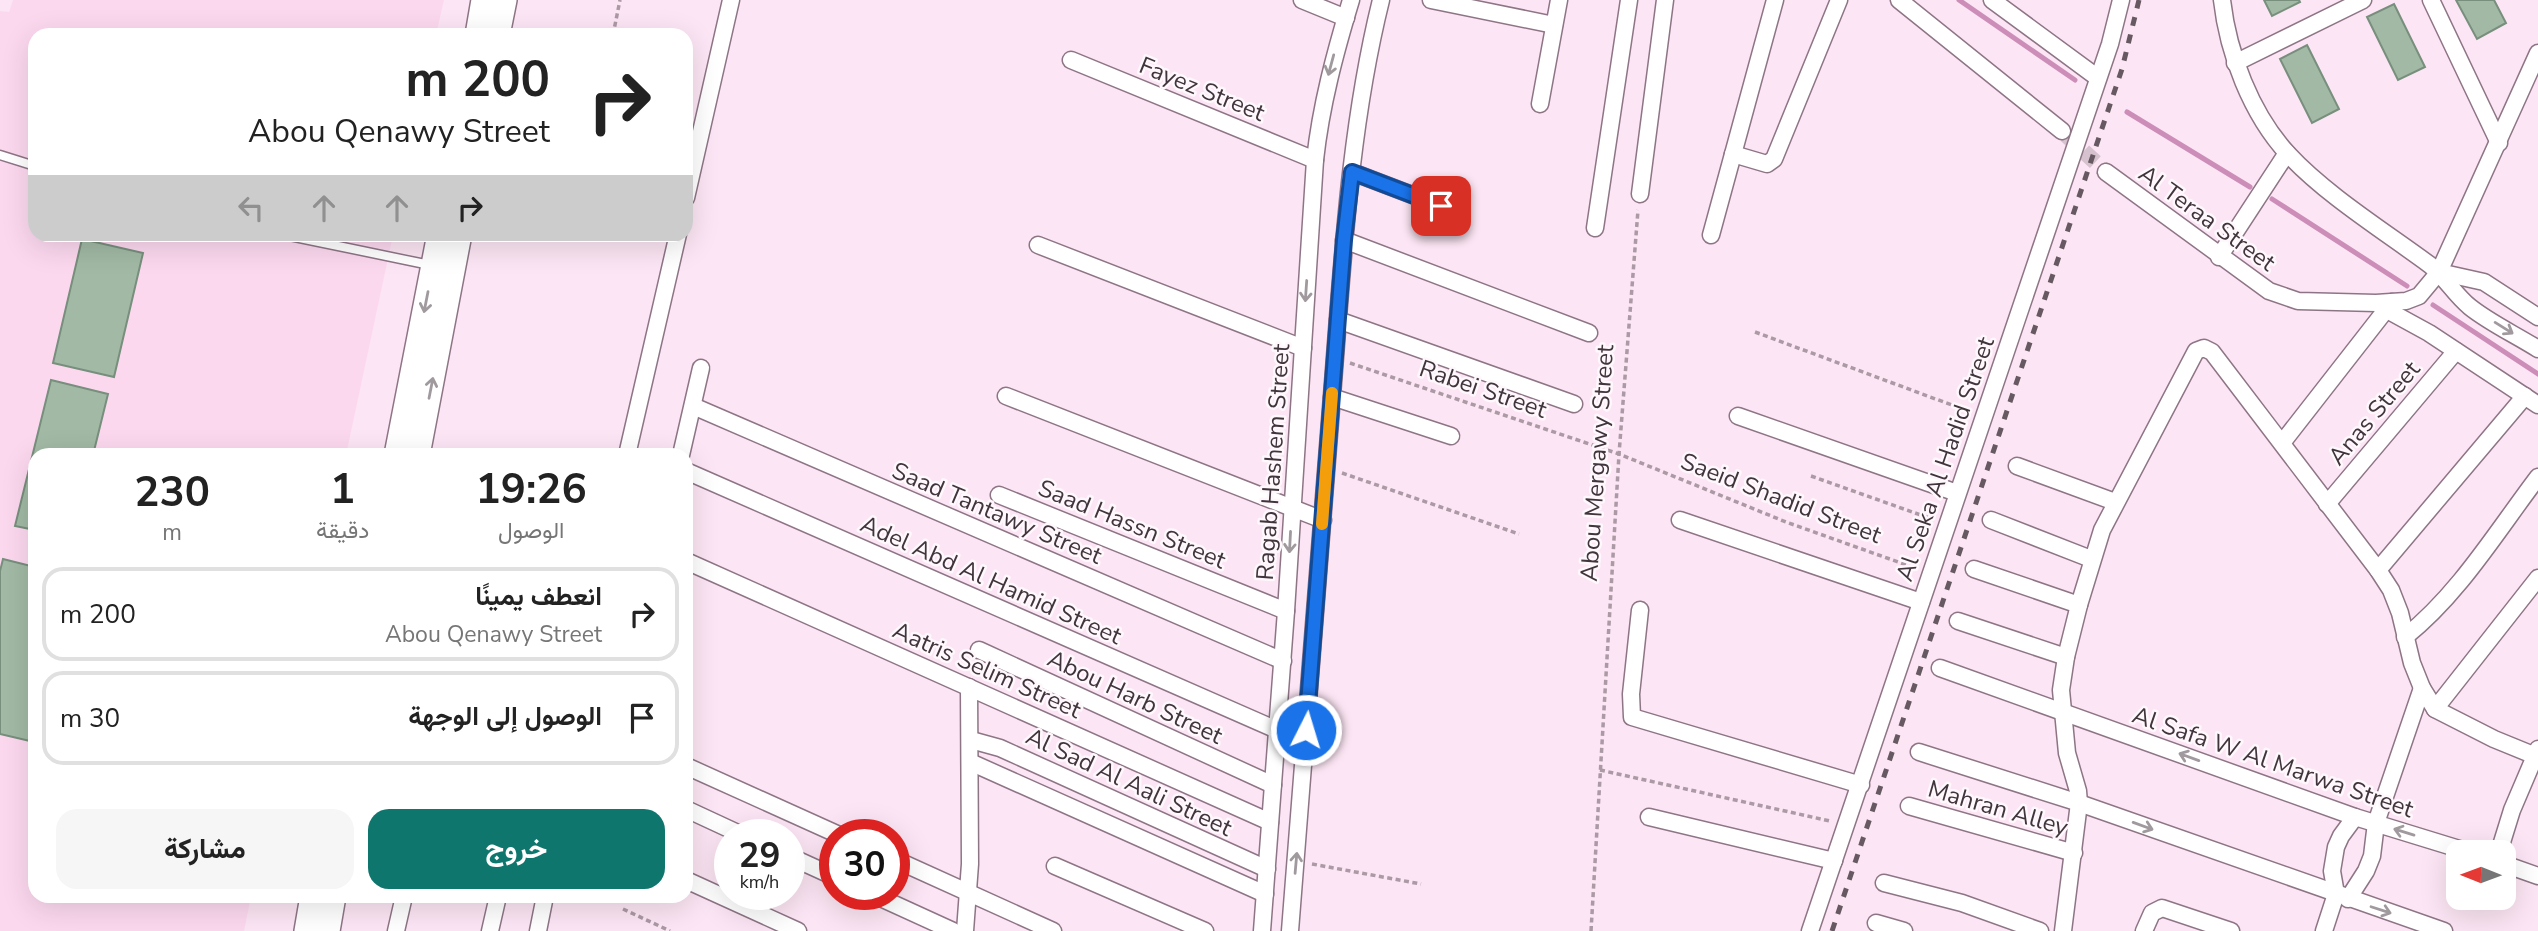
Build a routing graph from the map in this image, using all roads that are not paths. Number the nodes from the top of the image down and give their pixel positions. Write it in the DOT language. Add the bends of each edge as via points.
graph roads {
  1 [pos="483,0"];
  2 [pos="505,0"];
  3 [pos="731,0"];
  4 [pos="1302,0"];
  5 [pos="1430,0"];
  6 [pos="1559,0"];
  7 [pos="1629,0"];
  8 [pos="1665,0"];
  9 [pos="1775,0"];
  10 [pos="1839,0"];
  11 [pos="1899,0"];
  12 [pos="1992,0"];
  13 [pos="2121,0"];
  14 [pos="2222,0"];
  15 [pos="2431,0"];
  16 [pos="2355,2"];
  17 [pos="1349,7"];
  18 [pos="1379,8"];
  19 [pos="1554,25"];
  20 [pos="478,28"];
  21 [pos="499,28"];
  22 [pos="2538,53"];
  23 [pos="1071,60"];
  24 [pos="2235,63"];
  25 [pos="2098,78"];
  26 [pos="1540,104"];
  27 [pos="2062,131"];
  28 [pos="2499,143"];
  29 [pos="2287,153"];
  30 [pos="1733,154"];
  31 [pos="0,155"];
  32 [pos="1315,160"];
  33 [pos="28,164"];
  34 [pos="693,167"];
  35 [pos="1352,172"];
  36 [pos="2106,172"];
  37 [pos="1640,194"];
  38 [pos="1441,206"];
  39 [pos="1595,228"];
  40 [pos="1711,235"];
  41 [pos="1344,240"];
  42 [pos="320,242"];
  43 [pos="440,242"];
  44 [pos="456,242"];
  45 [pos="676,242"];
  46 [pos="1038,245"];
  47 [pos="2219,257"];
  48 [pos="443,267"];
  49 [pos="2439,272"];
  50 [pos="2390,306"];
  51 [pos="2538,317"];
  52 [pos="1338,320"];
  53 [pos="1589,333"];
  54 [pos="1303,348"];
  55 [pos="2538,349"];
  56 [pos="2456,351"];
  57 [pos="701,368"];
  58 [pos="1006,396"];
  59 [pos="1332,397"];
  60 [pos="2532,400"];
  61 [pos="1574,404"];
  62 [pos="693,406"];
  63 [pos="1738,416"];
  64 [pos="1451,436"];
  65 [pos="2282,443"];
  66 [pos="399,448"];
  67 [pos="419,448"];
  68 [pos="629,448"];
  69 [pos="683,448"];
  70 [pos="2017,466"];
  71 [pos="693,474"];
  72 [pos="2538,477"];
  73 [pos="1957,493"];
  74 [pos="999,495"];
  75 [pos="2115,502"];
  76 [pos="2328,504"];
  77 [pos="1292,508"];
  78 [pos="1322,520"];
  79 [pos="1680,520"];
  80 [pos="1991,520"];
  81 [pos="2091,559"];
  82 [pos="693,564"];
  83 [pos="1974,569"];
  84 [pos="2378,570"];
  85 [pos="2538,578"];
  86 [pos="1921,602"];
  87 [pos="2079,605"];
  88 [pos="1640,610"];
  89 [pos="1286,611"];
  90 [pos="1958,621"];
  91 [pos="2405,637"];
  92 [pos="979,650"];
  93 [pos="2066,657"];
  94 [pos="1283,661"];
  95 [pos="1940,668"];
  96 [pos="969,687"];
  97 [pos="2422,688"];
  98 [pos="2435,709"];
  99 [pos="2063,712"];
  100 [pos="1277,730"];
  101 [pos="971,740"];
  102 [pos="1919,752"];
  103 [pos="2537,754"];
  104 [pos="970,762"];
  105 [pos="693,769"];
  106 [pos="1273,785"];
  107 [pos="1861,785"];
  108 [pos="2079,803"];
  109 [pos="1909,806"];
  110 [pos="693,812"];
  111 [pos="1649,817"];
  112 [pos="2355,817"];
  113 [pos="714,822"];
  114 [pos="1270,822"];
  115 [pos="2376,823"];
  116 [pos="819,826"];
  117 [pos="2503,840"];
  118 [pos="2446,845"];
  119 [pos="2074,853"];
  120 [pos="1834,861"];
  121 [pos="910,866"];
  122 [pos="1055,866"];
  123 [pos="2516,868"];
  124 [pos="1267,869"];
  125 [pos="2538,876"];
  126 [pos="693,883"];
  127 [pos="1884,883"];
  128 [pos="969,893"];
  129 [pos="1265,894"];
  130 [pos="2342,897"];
  131 [pos="311,903"];
  132 [pos="333,903"];
  133 [pos="402,903"];
  134 [pos="496,903"];
  135 [pos="544,903"];
  136 [pos="907,910"];
  137 [pos="1876,923"];
  138 [pos="1996,923"];
  139 [pos="306,931"];
  140 [pos="328,931"];
  141 [pos="396,931"];
  142 [pos="490,931"];
  143 [pos="538,931"];
  144 [pos="798,931"];
  145 [pos="953,931"];
  146 [pos="965,931"];
  147 [pos="1053,931"];
  148 [pos="1205,931"];
  149 [pos="1262,931"];
  150 [pos="1290,931"];
  151 [pos="1810,931"];
  152 [pos="1905,931"];
  153 [pos="2040,931"];
  154 [pos="2063,931"];
  155 [pos="2144,931"];
  156 [pos="2231,931"];
  157 [pos="2323,931"];
  158 [pos="2444,931"];
  1 -- 20 [label="main road"];
  2 -- 21 [label="main road"];
  3 -- 34 [label="street"];
  4 -- 17 [label="street"];
  5 -- 19 [label="street"];
  6 -- 19 [label="street"];
  7 -- 39 [label="street"];
  8 -- 37 [label="street"];
  9 -- 30 [label="street"];
  10 -- 30 [label="street" via="1774,159 1767,164"];
  11 -- 27 [label="street"];
  12 -- 25 [label="street"];
  13 -- 25 [label="street, Al Seka Al Hadid Street"];
  14 -- 24 [label="street"];
  15 -- 28 [label="street"];
  16 -- 24 [label="street"];
  17 -- 18 [label="street"];
  17 -- 32 [label="street, Ragab Hashem Street, one-way" via="1331,65"];
  18 -- 35 [label="street"];
  19 -- 26 [label="street"];
  22 -- 28 [label="street, Al Teraa Street"];
  23 -- 32 [label="street, Fayez Street"];
  24 -- 29 [label="street" via="2257,110"];
  25 -- 73 [label="street, Al Seka Al Hadid Street"];
  28 -- 49 [label="street, Al Teraa Street"];
  29 -- 47 [label="street"];
  29 -- 49 [label="street"];
  30 -- 40 [label="street"];
  31 -- 33 [label="lane"];
  32 -- 54 [label="street, Ragab Hashem Street, one-way"];
  35 -- 38 [label="street"];
  35 -- 41 [label="street"];
  36 -- 47 [label="street, Al Teraa Street"];
  41 -- 52 [label="street"];
  41 -- 53 [label="street"];
  42 -- 48 [label="lane"];
  43 -- 48 [label="main road"];
  44 -- 48 [label="main road"];
  45 -- 68 [label="street"];
  46 -- 54 [label="street"];
  47 -- 50 [label="street, Al Teraa Street" via="2286,298"];
  48 -- 66 [label="main road, one-way"];
  67 -- 48 [label="main road, one-way"];
  49 -- 50 [label="street, Al Teraa Street" via="2419,296"];
  49 -- 51 [label="street" via="2484,282"];
  49 -- 55 [label="street, one-way" via="2470,307"];
  50 -- 56 [label="street"];
  50 -- 65 [label="street"];
  52 -- 59 [label="street"];
  52 -- 61 [label="street"];
  54 -- 77 [label="street, Ragab Hashem Street"];
  56 -- 60 [label="street"];
  56 -- 76 [label="street, Anas Street"];
  57 -- 62 [label="street"];
  58 -- 77 [label="street"];
  59 -- 64 [label="street"];
  59 -- 78 [label="street"];
  60 -- 84 [label="street"];
  62 -- 69 [label="street"];
  62 -- 94 [label="street, Saad Tantawy Street"];
  63 -- 73 [label="street"];
  65 -- 75 [label="street" via="2212,352 2204,348 2192,357"];
  65 -- 76 [label="street"];
  70 -- 75 [label="street"];
  71 -- 100 [label="street, Adel Abd Al Hamid Street"];
  72 -- 91 [label="street" via="2450,593"];
  73 -- 86 [label="street, Al Seka Al Hadid Street"];
  74 -- 89 [label="street, Saad Hassn Street"];
  75 -- 81 [label="street"];
  76 -- 84 [label="street"];
  77 -- 78 [label="street"];
  77 -- 89 [label="street, Ragab Hashem Street, one-way"];
  150 -- 78 [label="street, one-way"];
  79 -- 86 [label="street"];
  80 -- 81 [label="street"];
  81 -- 87 [label="street"];
  82 -- 96 [label="street, Aatris Selim Street"];
  83 -- 87 [label="street"];
  84 -- 91 [label="street" via="2391,590"];
  85 -- 98 [label="street"];
  86 -- 107 [label="street, Al Seka Al Hadid Street"];
  87 -- 93 [label="street"];
  88 -- 107 [label="street" via="1632,717"];
  89 -- 94 [label="street, Ragab Hashem Street"];
  90 -- 93 [label="street"];
  91 -- 97 [label="street"];
  92 -- 106 [label="street, Abou Harb Street"];
  93 -- 99 [label="street"];
  94 -- 100 [label="street, Ragab Hashem Street"];
  95 -- 99 [label="street, Al Safa W Al Marwa Street"];
  96 -- 101 [label="street"];
  96 -- 114 [label="street, Aatris Selim Street"];
  97 -- 98 [label="street"];
  97 -- 115 [label="street"];
  98 -- 103 [label="street" via="2494,739"];
  99 -- 108 [label="street"];
  112 -- 99 [label="street, Al Safa W Al Marwa Street, one-way"];
  100 -- 106 [label="street, Ragab Hashem Street"];
  101 -- 104 [label="street"];
  101 -- 124 [label="street, Al Sad Al Aali Street" via="1000,748"];
  102 -- 108 [label="street"];
  103 -- 117 [label="street"];
  104 -- 128 [label="street"];
  104 -- 129 [label="street"];
  105 -- 116 [label="street"];
  106 -- 114 [label="street, Ragab Hashem Street"];
  107 -- 120 [label="street, Al Seka Al Hadid Street"];
  108 -- 119 [label="street"];
  108 -- 130 [label="street, one-way"];
  109 -- 119 [label="street, Mahran Alley"];
  110 -- 113 [label="street"];
  111 -- 120 [label="street"];
  112 -- 115 [label="street, Al Safa W Al Marwa Street"];
  112 -- 130 [label="street" via="2341,836 2333,859 2332,871"];
  114 -- 124 [label="street, Ragab Hashem Street"];
  118 -- 115 [label="street, Al Safa W Al Marwa Street, one-way"];
  115 -- 130 [label="street" via="2366,871"];
  119 -- 154 [label="street"];
  120 -- 151 [label="street, Al Seka Al Hadid Street"];
  121 -- 128 [label="street"];
  122 -- 148 [label="street"];
  123 -- 125 [label="street"];
  124 -- 129 [label="street, Ragab Hashem Street"];
  126 -- 144 [label="street"];
  127 -- 138 [label="street" via="1962,903"];
  128 -- 146 [label="street"];
  128 -- 147 [label="street"];
  129 -- 149 [label="street, Ragab Hashem Street"];
  130 -- 157 [label="street"];
  130 -- 158 [label="street, one-way"];
  131 -- 139 [label="main road"];
  132 -- 140 [label="main road"];
  133 -- 141 [label="street"];
  134 -- 142 [label="street"];
  135 -- 143 [label="street"];
  136 -- 145 [label="street"];
  137 -- 152 [label="street"];
  138 -- 153 [label="street"];
  155 -- 156 [label="street" via="2157,909 2168,908"];
}
